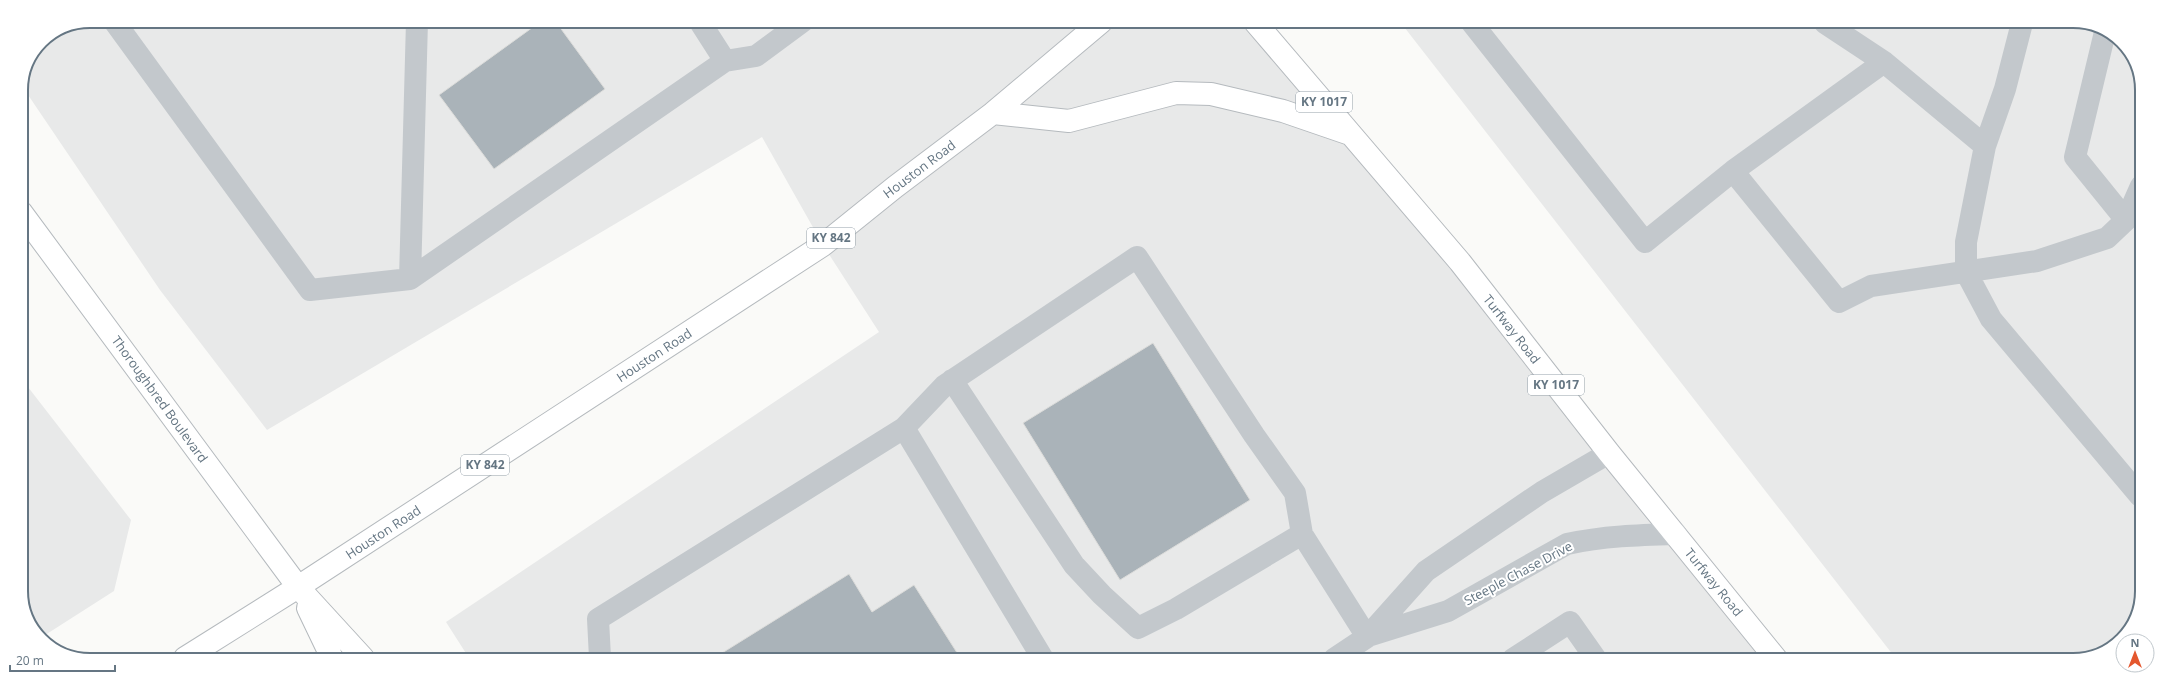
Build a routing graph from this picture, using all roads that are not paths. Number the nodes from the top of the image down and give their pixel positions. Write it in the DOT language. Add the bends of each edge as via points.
graph roads {
  1 [pos="119,28"];
  2 [pos="417,28"];
  3 [pos="704,28"];
  4 [pos="794,28"];
  5 [pos="1094,28"];
  6 [pos="1260,28"];
  7 [pos="1476,28"];
  8 [pos="1833,28"];
  9 [pos="2021,28"];
  10 [pos="2104,36"];
  11 [pos="725,61"];
  12 [pos="1884,62"];
  13 [pos="993,113"];
  14 [pos="1350,134"];
  15 [pos="1985,146"];
  16 [pos="1733,171"];
  17 [pos="2135,200"];
  18 [pos="2126,220"];
  19 [pos="28,221"];
  20 [pos="1966,272"];
  21 [pos="410,279"];
  22 [pos="952,380"];
  23 [pos="904,428"];
  24 [pos="1609,453"];
  25 [pos="2135,490"];
  26 [pos="1302,534"];
  27 [pos="1676,534"];
  28 [pos="298,587"];
  29 [pos="1362,647"];
  30 [pos="193,653"];
  31 [pos="330,653"];
  32 [pos="358,653"];
  33 [pos="600,653"];
  34 [pos="1039,653"];
  35 [pos="1348,653"];
  36 [pos="1522,653"];
  37 [pos="1592,653"];
  38 [pos="1771,653"];
  1 -- 21 [label="street" via="310,290"];
  2 -- 21 [label="street"];
  3 -- 11 [label="street"];
  4 -- 11 [label="street" via="756,56"];
  5 -- 13 [label="main road, Houston Road / KY 842"];
  6 -- 14 [label="main road, Turfway Road / KY 1017"];
  7 -- 16 [label="street" via="1645,242"];
  8 -- 12 [label="street"];
  9 -- 15 [label="street" via="2005,89"];
  10 -- 18 [label="street" via="2075,157"];
  11 -- 21 [label="street"];
  12 -- 15 [label="street"];
  12 -- 16 [label="street"];
  13 -- 14 [label="main road" via="1068,121 1176,93 1211,94 1283,111"];
  13 -- 28 [label="main road, Houston Road / KY 842" via="895,186 823,245"];
  14 -- 24 [label="main road, Turfway Road / KY 1017" via="1460,262"];
  15 -- 20 [label="street" via="1966,242"];
  16 -- 20 [label="street" via="1839,302 1871,286"];
  17 -- 18 [label="street"];
  18 -- 20 [label="street" via="2107,238 2037,261"];
  19 -- 28 [label="main road, Thoroughbred Boulevard"];
  20 -- 25 [label="street" via="1991,319"];
  22 -- 23 [label="street"];
  22 -- 26 [label="street" via="1074,564 1102,595 1138,628 1176,609"];
  22 -- 26 [label="street" via="1137,257 1295,493"];
  23 -- 33 [label="street" via="598,619"];
  23 -- 34 [label="street"];
  24 -- 27 [label="main road, Turfway Road / KY 1017"];
  24 -- 29 [label="street, Steeple Chase Drive" via="1542,492 1426,572"];
  26 -- 29 [label="street"];
  27 -- 29 [label="street, Steeple Chase Drive" via="1631,535 1567,544 1448,610"];
  27 -- 38 [label="main road, Turfway Road / KY 1017"];
  28 -- 30 [label="main road, Houston Road / KY 842"];
  28 -- 31 [label="main road"];
  28 -- 32 [label="main road"];
  29 -- 35 [label="street, Steeple Chase Drive"];
  36 -- 37 [label="street" via="1570,622"];
}
